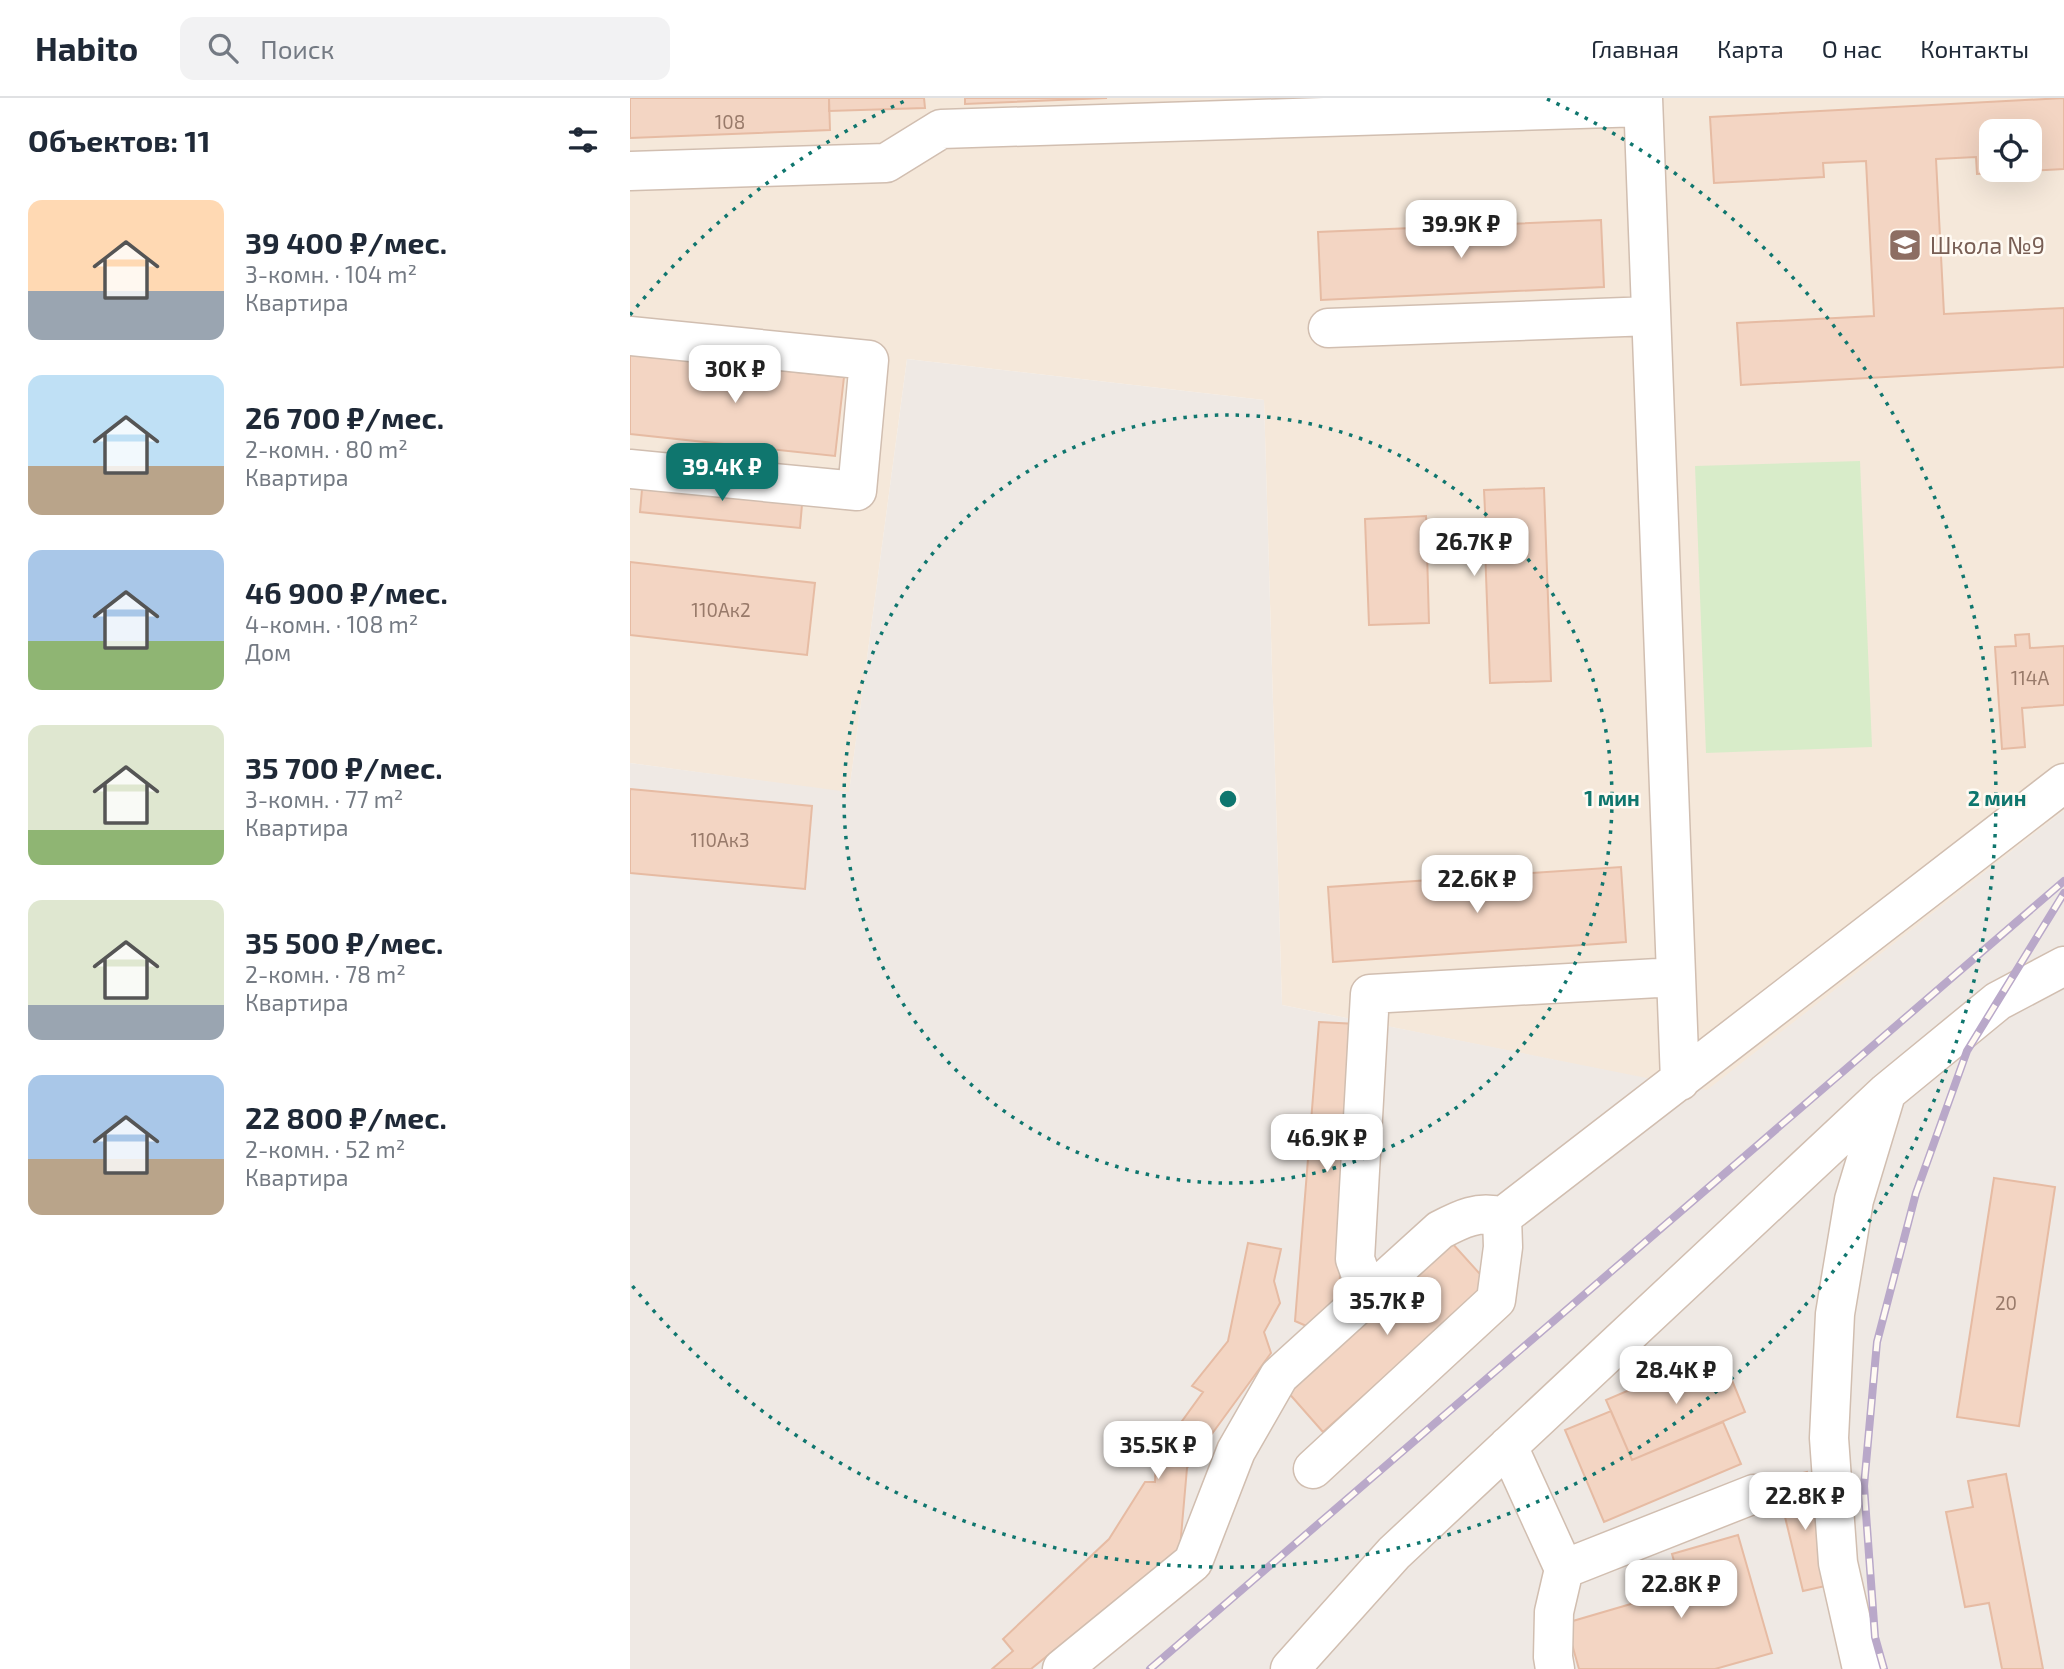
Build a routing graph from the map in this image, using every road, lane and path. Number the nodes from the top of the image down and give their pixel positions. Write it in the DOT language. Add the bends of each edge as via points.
graph roads {
  1 [pos="1643,102"];
  2 [pos="941,114"];
  3 [pos="630,171"];
  4 [pos="1651,316"];
  5 [pos="1328,328"];
  6 [pos="630,336"];
  7 [pos="630,469"];
  8 [pos="2064,783"];
  9 [pos="2064,966"];
  10 [pos="1676,978"];
  11 [pos="1680,1081"];
  12 [pos="1887,1092"];
  13 [pos="1502,1217"];
  14 [pos="1368,1295"];
  15 [pos="1508,1446"];
  16 [pos="1312,1469"];
  17 [pos="1754,1494"];
  18 [pos="1564,1569"];
  19 [pos="1062,1669"];
  20 [pos="1290,1669"];
  21 [pos="1555,1669"];
  22 [pos="1862,1669"];
  1 -- 2 [label="lane"];
  1 -- 4 [label="lane"];
  2 -- 3 [label="lane" via="886,163"];
  4 -- 5 [label="lane"];
  4 -- 10 [label="lane"];
  6 -- 7 [label="lane" via="869,360 857,491"];
  8 -- 11 [label="lane"];
  9 -- 12 [label="lane" via="1998,1001"];
  10 -- 11 [label="lane"];
  10 -- 14 [label="lane" via="1370,995 1355,1259"];
  11 -- 13 [label="lane"];
  12 -- 15 [label="lane"];
  12 -- 22 [label="lane" via="1854,1200 1835,1314 1830,1424 1838,1563"];
  13 -- 14 [label="lane" via="1477,1214 1440,1230"];
  13 -- 16 [label="lane" via="1496,1300"];
  14 -- 19 [label="lane" via="1279,1376 1236,1451 1194,1562"];
  15 -- 18 [label="lane"];
  15 -- 20 [label="lane" via="1394,1553"];
  17 -- 18 [label="lane"];
  18 -- 21 [label="lane" via="1554,1612"];
}
